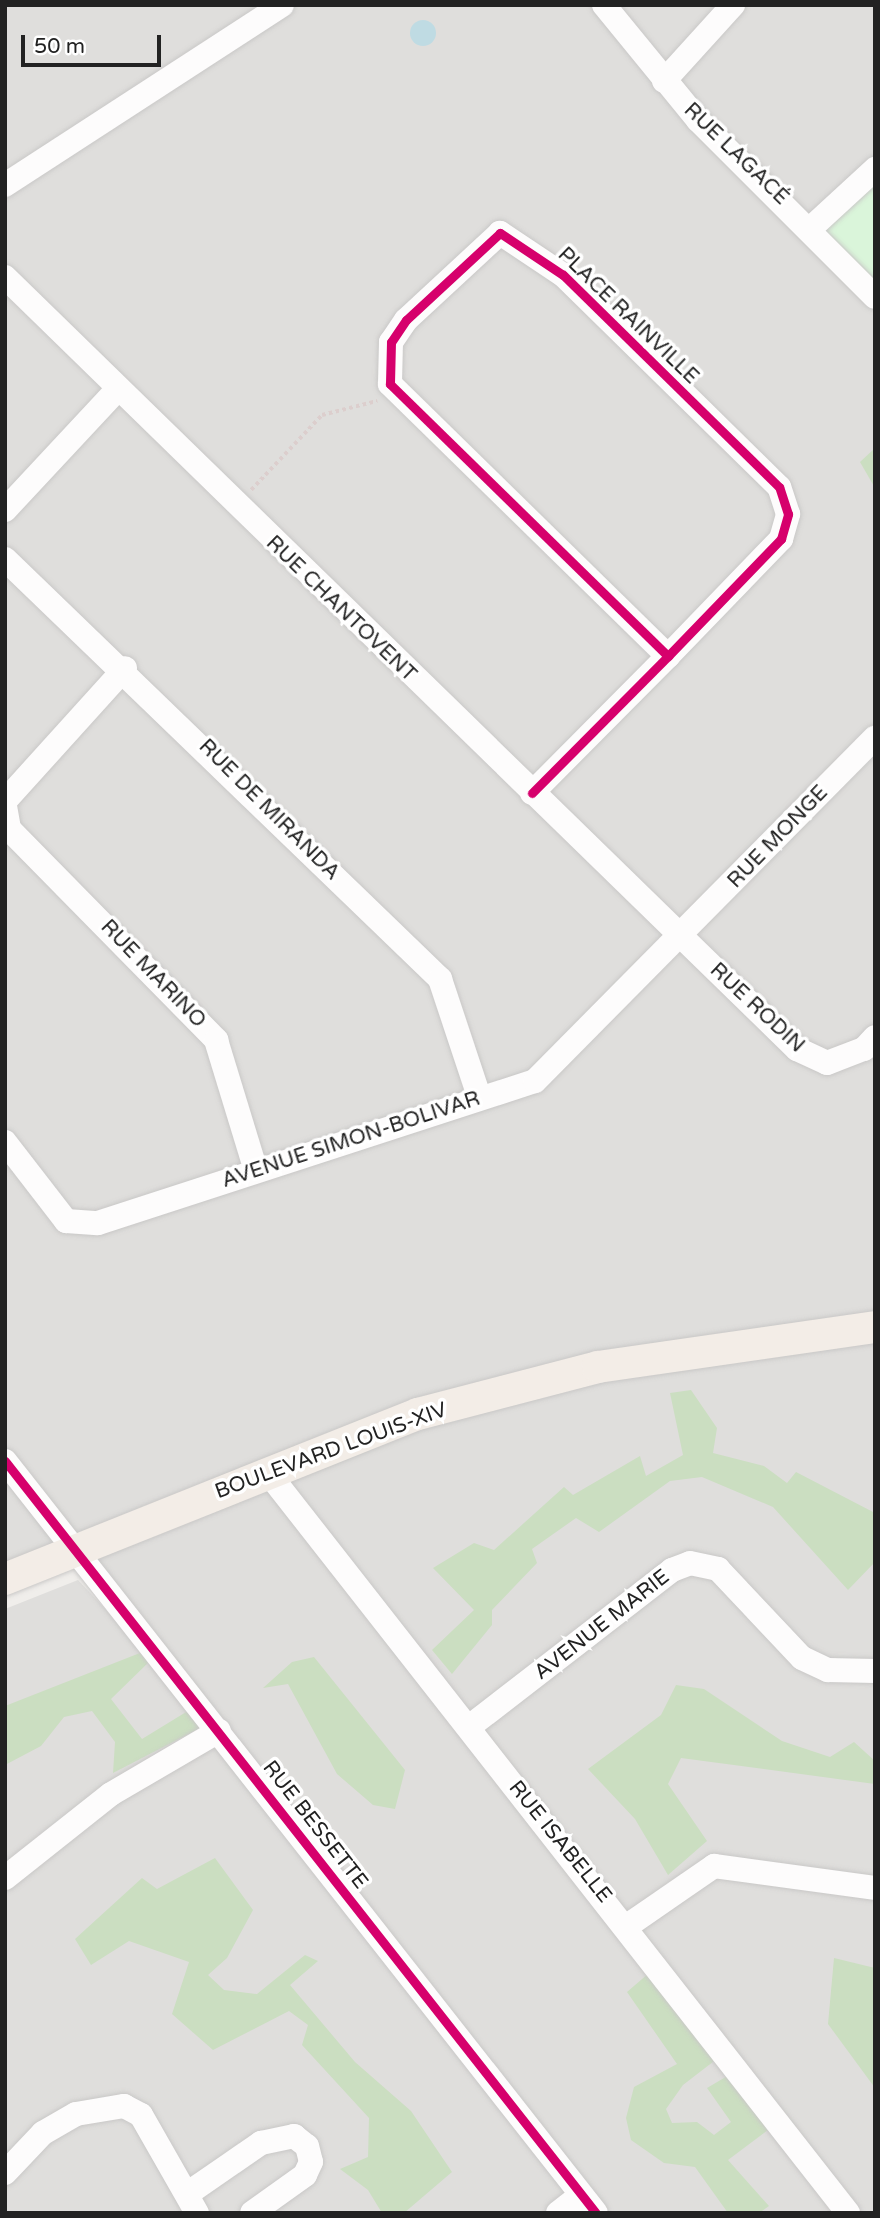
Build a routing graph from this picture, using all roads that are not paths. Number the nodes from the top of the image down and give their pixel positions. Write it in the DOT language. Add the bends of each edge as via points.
graph roads {
  1 [pos="282,5"];
  2 [pos="604,5"];
  3 [pos="733,5"];
  4 [pos="664,81"];
  5 [pos="875,169"];
  6 [pos="5,185"];
  7 [pos="811,227"];
  8 [pos="5,277"];
  9 [pos="875,297"];
  10 [pos="117,390"];
  11 [pos="5,510"];
  12 [pos="5,559"];
  13 [pos="668,656"];
  14 [pos="125,668"];
  15 [pos="875,738"];
  16 [pos="532,793"];
  17 [pos="5,804"];
  18 [pos="681,937"];
  19 [pos="875,1038"];
  20 [pos="479,1096"];
  21 [pos="5,1142"];
  22 [pos="256,1171"];
  23 [pos="875,1327"];
  24 [pos="5,1461"];
  25 [pos="269,1474"];
  26 [pos="73,1548"];
  27 [pos="5,1579"];
  28 [pos="875,1671"];
  29 [pos="469,1727"];
  30 [pos="219,1731"];
  31 [pos="5,1878"];
  32 [pos="875,1888"];
  33 [pos="627,1926"];
  34 [pos="5,2173"];
  35 [pos="192,2203"];
  36 [pos="589,2204"];
  37 [pos="252,2213"];
  38 [pos="558,2213"];
  39 [pos="848,2213"];
  1 -- 6 [label="street"];
  2 -- 4 [label="street, RUE LAGACÉ"];
  3 -- 4 [label="street"];
  4 -- 7 [label="street, RUE LAGACÉ"];
  5 -- 7 [label="street"];
  7 -- 9 [label="street, RUE LAGACÉ"];
  8 -- 10 [label="street, RUE CHANTOVENT"];
  10 -- 11 [label="street"];
  10 -- 16 [label="street, RUE CHANTOVENT"];
  12 -- 14 [label="street, RUE DE MIRANDA"];
  13 -- 13 [label="street, PLACE RAINVILLE" via="781,539 786,502 779,487 563,275 508,233 489,239 391,342 386,362 396,394"];
  13 -- 16 [label="street, PLACE RAINVILLE"];
  14 -- 17 [label="street, RUE MARINO"];
  14 -- 20 [label="street, RUE DE MIRANDA" via="440,979"];
  15 -- 18 [label="street, RUE MONGE"];
  16 -- 18 [label="street, RUE CHANTOVENT"];
  17 -- 22 [label="street, RUE MARINO" via="9,829 216,1040"];
  18 -- 19 [label="street, RUE RODIN" via="810,1059 846,1058"];
  18 -- 20 [label="street, AVENUE SIMON-BOLIVAR" via="535,1081"];
  20 -- 22 [label="street, AVENUE SIMON-BOLIVAR"];
  21 -- 22 [label="street, AVENUE SIMON-BOLIVAR" via="66,1221 82,1224 119,1218"];
  23 -- 25 [label="main road, BOULEVARD LOUIS-XIV" via="598,1367 418,1414"];
  24 -- 26 [label="street, RUE BESSETTE"];
  25 -- 26 [label="main road, BOULEVARD LOUIS-XIV"];
  25 -- 29 [label="street, RUE ISABELLE" via="347,1581"];
  26 -- 27 [label="main road, BOULEVARD LOUIS-XIV"];
  26 -- 30 [label="street, RUE BESSETTE"];
  28 -- 29 [label="street, AVENUE MARIE" via="828,1670 802,1658 718,1569 690,1563 672,1570"];
  29 -- 33 [label="street, RUE ISABELLE"];
  30 -- 31 [label="street" via="111,1794"];
  30 -- 36 [label="street, RUE BESSETTE"];
  32 -- 33 [label="street" via="713,1866"];
  33 -- 39 [label="street, RUE ISABELLE"];
  34 -- 35 [label="street" via="43,2133 76,2113 124,2106 141,2115"];
  35 -- 37 [label="street" via="261,2143 294,2136 307,2146 311,2162 305,2175"];
  36 -- 38 [label="street"];
}
